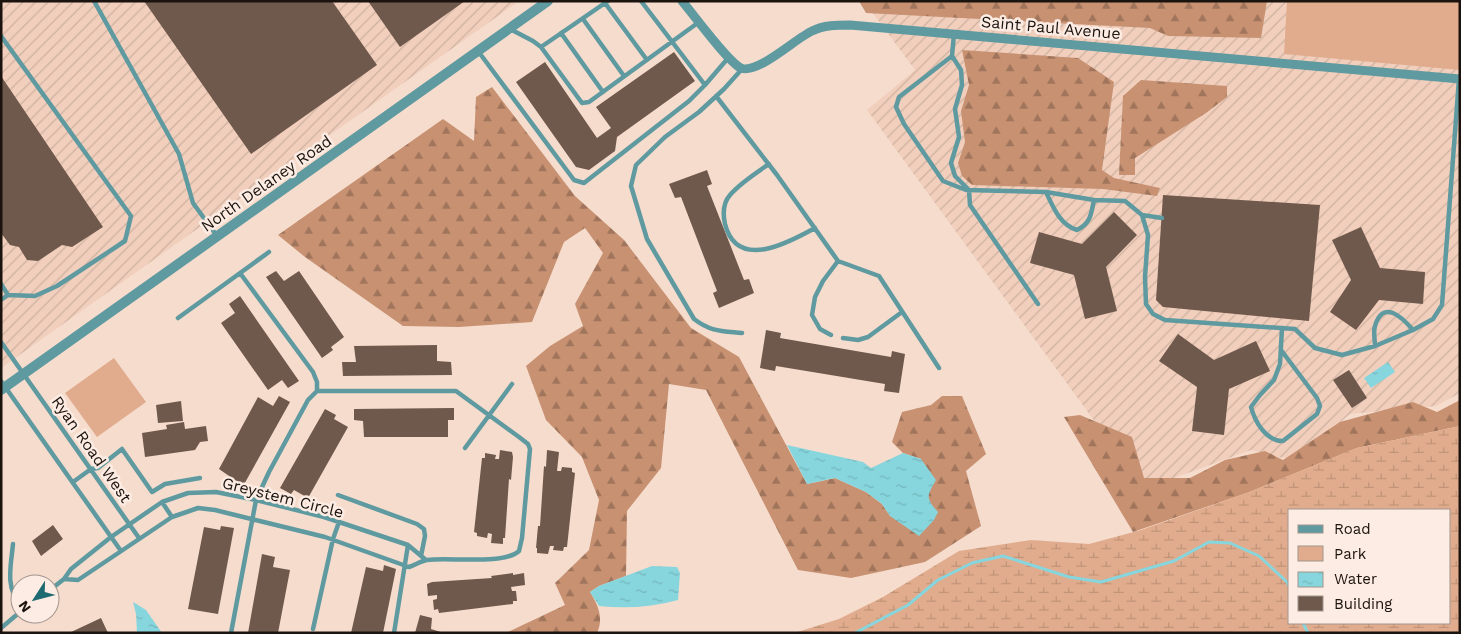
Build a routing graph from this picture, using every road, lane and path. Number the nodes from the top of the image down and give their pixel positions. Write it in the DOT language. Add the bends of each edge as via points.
graph roads {
  1 [pos="94,1"];
  2 [pos="548,1"];
  3 [pos="641,1"];
  4 [pos="682,1"];
  5 [pos="606,2"];
  6 [pos="583,18"];
  7 [pos="699,22"];
  8 [pos="510,28"];
  9 [pos="561,34"];
  10 [pos="954,34"];
  11 [pos="1,36"];
  12 [pos="671,42"];
  13 [pos="541,47"];
  14 [pos="478,51"];
  15 [pos="952,56"];
  16 [pos="729,57"];
  17 [pos="647,60"];
  18 [pos="742,68"];
  19 [pos="624,76"];
  20 [pos="1459,78"];
  21 [pos="705,85"];
  22 [pos="603,92"];
  23 [pos="716,96"];
  24 [pos="769,164"];
  25 [pos="968,190"];
  26 [pos="1046,192"];
  27 [pos="1094,200"];
  28 [pos="1142,215"];
  29 [pos="1162,218"];
  30 [pos="815,228"];
  31 [pos="217,236"];
  32 [pos="269,252"];
  33 [pos="838,262"];
  34 [pos="240,273"];
  35 [pos="1,284"];
  36 [pos="8,295"];
  37 [pos="1,300"];
  38 [pos="1038,304"];
  39 [pos="902,312"];
  40 [pos="178,318"];
  41 [pos="1282,328"];
  42 [pos="1413,330"];
  43 [pos="742,333"];
  44 [pos="831,335"];
  45 [pos="843,338"];
  46 [pos="1,342"];
  47 [pos="1375,346"];
  48 [pos="1281,350"];
  49 [pos="939,368"];
  50 [pos="24,374"];
  51 [pos="512,384"];
  52 [pos="3,386"];
  53 [pos="317,391"];
  54 [pos="490,415"];
  55 [pos="465,448"];
  56 [pos="91,469"];
  57 [pos="200,478"];
  58 [pos="73,482"];
  59 [pos="338,495"];
  60 [pos="256,500"];
  61 [pos="162,502"];
  62 [pos="172,517"];
  63 [pos="253,519"];
  64 [pos="338,522"];
  65 [pos="130,524"];
  66 [pos="111,537"];
  67 [pos="139,538"];
  68 [pos="333,539"];
  69 [pos="13,544"];
  70 [pos="408,545"];
  71 [pos="121,551"];
  72 [pos="421,556"];
  73 [pos="426,560"];
  74 [pos="404,565"];
  75 [pos="11,574"];
  76 [pos="64,579"];
  77 [pos="60,582"];
  78 [pos="313,629"];
  79 [pos="231,633"];
  80 [pos="394,633"];
  1 -- 31 [label="lane" via="179,154 194,203"];
  2 -- 8 [label="street, North Delaney Road"];
  3 -- 12 [label="lane"];
  4 -- 7 [label="street"];
  5 -- 6 [label="lane"];
  5 -- 17 [label="lane"];
  6 -- 9 [label="lane"];
  6 -- 19 [label="lane"];
  7 -- 12 [label="lane"];
  7 -- 16 [label="street"];
  8 -- 13 [label="lane"];
  8 -- 14 [label="street, North Delaney Road"];
  9 -- 13 [label="lane"];
  9 -- 22 [label="lane"];
  10 -- 15 [label="lane"];
  10 -- 18 [label="street, Saint Paul Avenue" via="834,25 810,32 758,66"];
  10 -- 20 [label="street, Saint Paul Avenue"];
  11 -- 36 [label="lane" via="131,216 125,241 57,286 35,296"];
  12 -- 17 [label="lane"];
  12 -- 21 [label="lane"];
  13 -- 22 [label="lane" via="582,103"];
  14 -- 21 [label="lane" via="574,180 584,183"];
  14 -- 31 [label="street, North Delaney Road"];
  15 -- 25 [label="lane" via="961,70 962,85 955,109 959,137 951,163 955,176"];
  15 -- 25 [label="lane" via="899,96 896,107 943,181"];
  16 -- 18 [label="street"];
  16 -- 21 [label="lane"];
  17 -- 19 [label="lane"];
  18 -- 23 [label="lane"];
  19 -- 22 [label="lane"];
  20 -- 42 [label="lane" via="1442,305 1433,319"];
  23 -- 24 [label="lane"];
  23 -- 43 [label="lane" via="646,154 636,165 631,186 647,239 694,319 704,327"];
  24 -- 30 [label="lane"];
  24 -- 30 [label="lane" via="729,196 724,208 730,236 746,250 759,251 790,242"];
  25 -- 26 [label="lane"];
  25 -- 38 [label="lane" via="970,205"];
  26 -- 27 [label="lane"];
  26 -- 27 [label="lane" via="1062,222 1077,230 1090,221"];
  27 -- 28 [label="lane" via="1125,201"];
  28 -- 29 [label="lane"];
  28 -- 41 [label="lane" via="1148,235 1146,304 1152,314 1165,320"];
  30 -- 33 [label="lane"];
  31 -- 50 [label="street, North Delaney Road"];
  32 -- 34 [label="lane"];
  33 -- 39 [label="lane" via="879,276"];
  33 -- 44 [label="lane" via="815,297 812,315 820,329"];
  34 -- 40 [label="lane"];
  34 -- 53 [label="lane" via="313,372"];
  35 -- 36 [label="lane"];
  36 -- 37 [label="lane"];
  39 -- 45 [label="lane" via="868,337 858,340"];
  39 -- 49 [label="lane"];
  41 -- 47 [label="lane" via="1295,329 1315,348 1342,355"];
  41 -- 48 [label="lane"];
  42 -- 47 [label="lane"];
  42 -- 47 [label="lane" via="1398,314 1388,311 1378,318 1374,328"];
  46 -- 50 [label="lane, Ryan Road West"];
  48 -- 48 [label="lane" via="1274,380 1252,407 1269,438 1276,441 1282,441 1317,414 1320,406"];
  50 -- 52 [label="street, North Delaney Road"];
  50 -- 56 [label="lane, Ryan Road West"];
  51 -- 54 [label="lane"];
  52 -- 58 [label="lane"];
  53 -- 54 [label="lane" via="456,391"];
  53 -- 60 [label="lane" via="308,400"];
  54 -- 55 [label="lane"];
  54 -- 73 [label="lane" via="528,444 530,449 519,551 509,556 480,560"];
  56 -- 57 [label="lane" via="98,468 122,449 152,492 165,484"];
  56 -- 58 [label="lane"];
  56 -- 65 [label="lane, Ryan Road West"];
  58 -- 66 [label="lane"];
  59 -- 72 [label="lane" via="424,529"];
  60 -- 61 [label="lane, Greystem Circle" via="216,492 188,494"];
  60 -- 63 [label="lane"];
  60 -- 64 [label="lane, Greystem Circle"];
  61 -- 62 [label="lane"];
  61 -- 65 [label="lane, Greystem Circle"];
  62 -- 63 [label="lane, Greystem Circle" via="198,508"];
  62 -- 67 [label="lane, Greystem Circle"];
  63 -- 68 [label="lane, Greystem Circle"];
  63 -- 79 [label="lane"];
  64 -- 68 [label="lane"];
  64 -- 70 [label="lane, Greystem Circle"];
  65 -- 66 [label="lane, Greystem Circle"];
  65 -- 67 [label="lane, Ryan Road West"];
  66 -- 71 [label="lane"];
  66 -- 76 [label="lane, Greystem Circle" via="71,569"];
  67 -- 71 [label="lane, Greystem Circle"];
  68 -- 74 [label="lane, Greystem Circle"];
  68 -- 78 [label="lane"];
  69 -- 75 [label="lane"];
  70 -- 72 [label="lane, Greystem Circle"];
  70 -- 74 [label="lane"];
  71 -- 76 [label="lane, Greystem Circle" via="78,580"];
  72 -- 73 [label="lane, Greystem Circle"];
  73 -- 74 [label="lane" via="409,567"];
  74 -- 80 [label="lane"];
  76 -- 77 [label="lane, Greystem Circle"];
}
